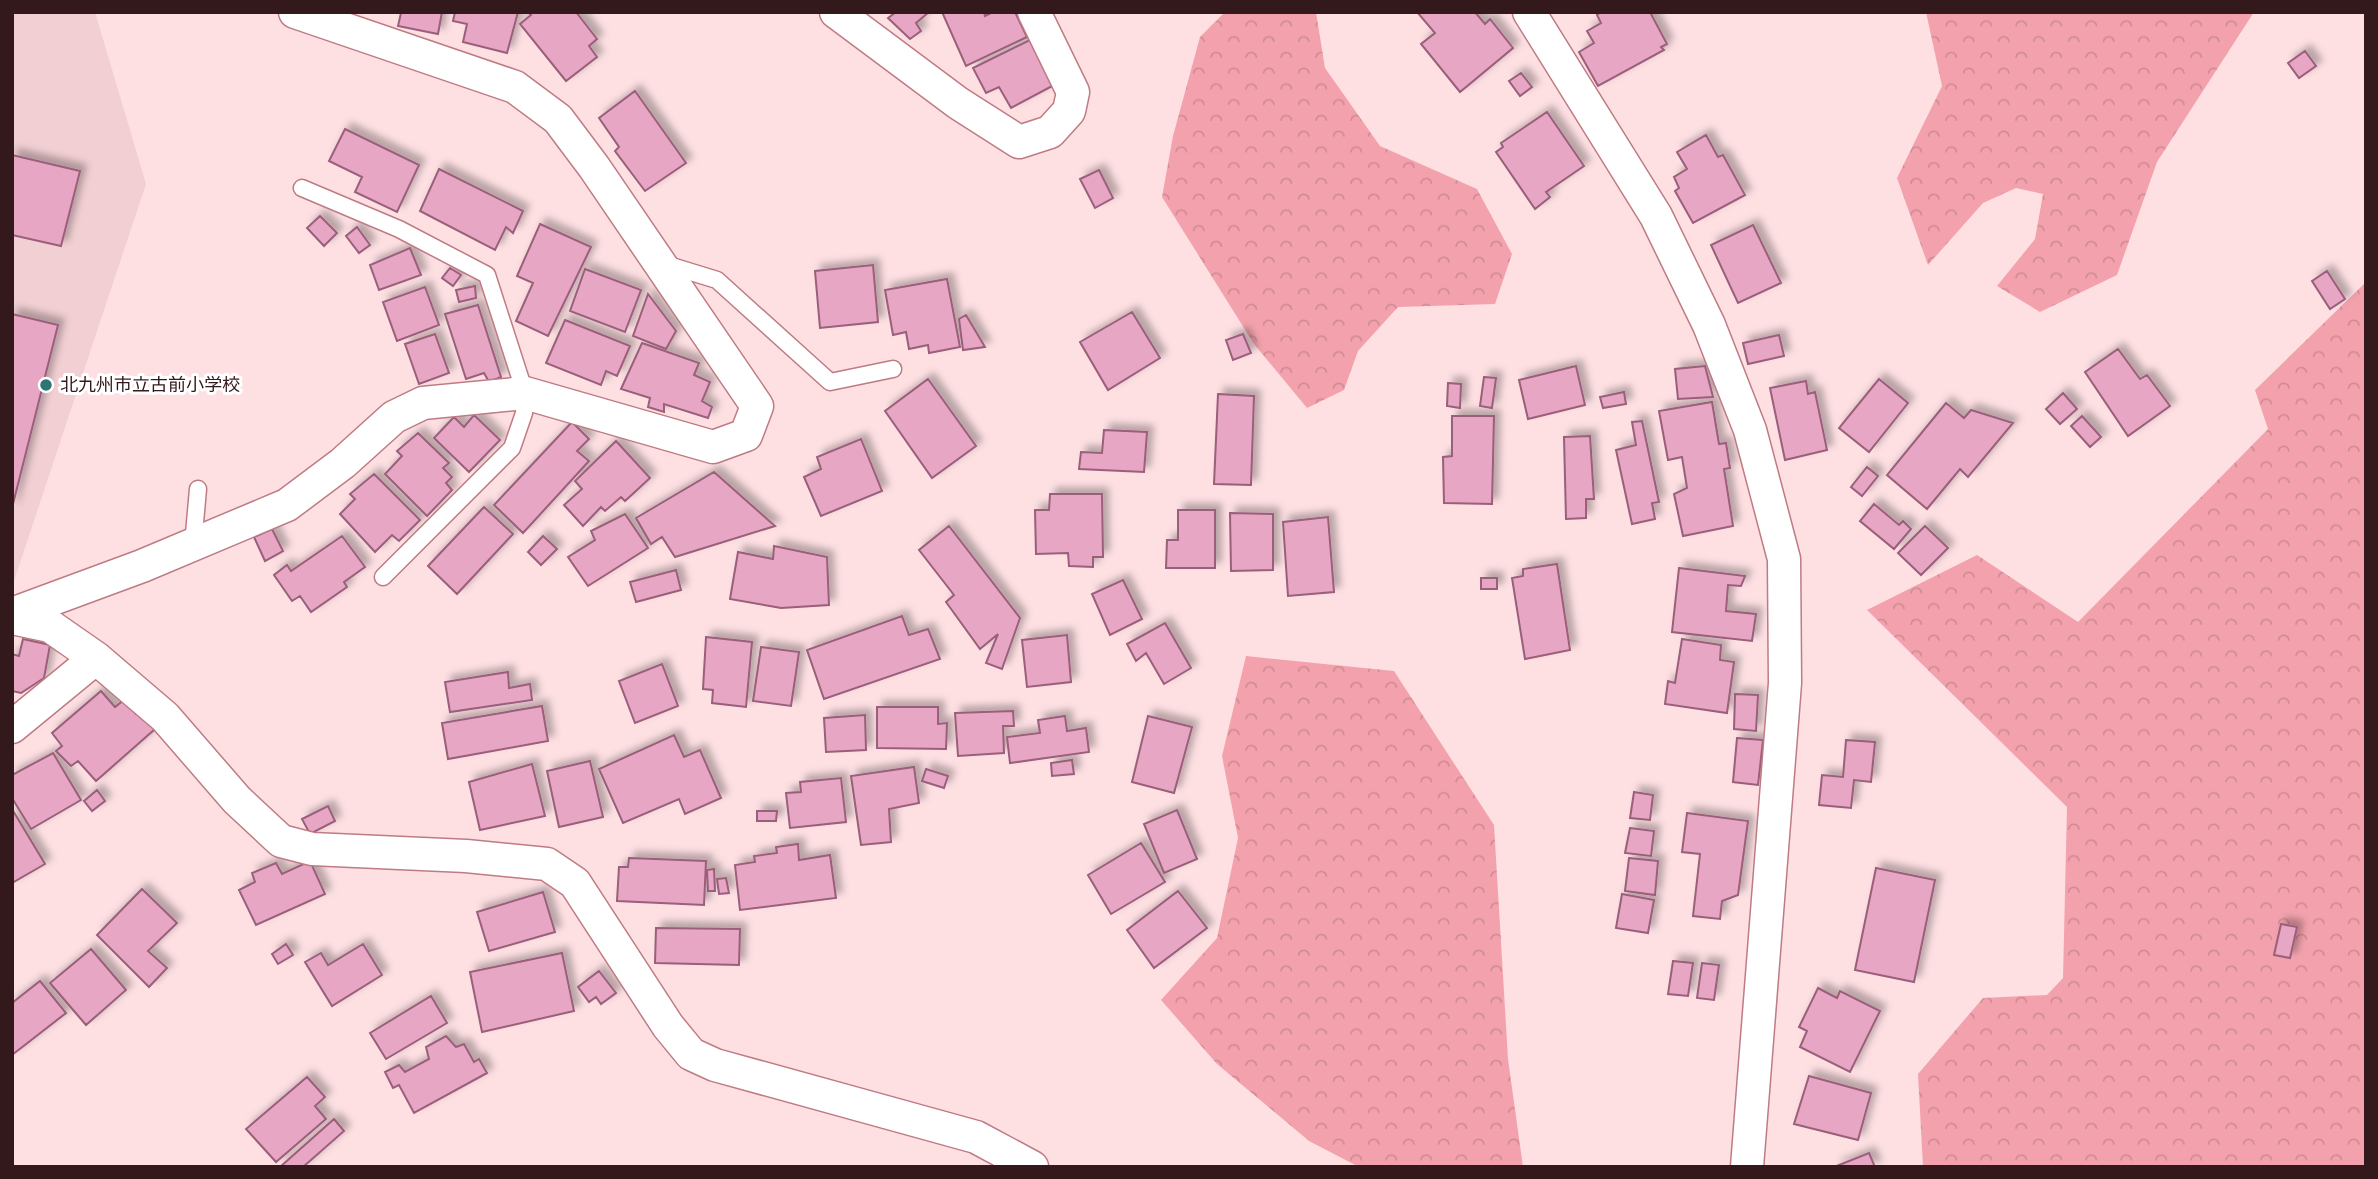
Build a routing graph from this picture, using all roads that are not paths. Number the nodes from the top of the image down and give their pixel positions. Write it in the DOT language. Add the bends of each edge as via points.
graph roads {
  1 [pos="295,12"];
  2 [pos="836,12"];
  3 [pos="1034,12"];
  4 [pos="1529,12"];
  5 [pos="302,188"];
  6 [pos="659,262"];
  7 [pos="893,369"];
  8 [pos="525,393"];
  9 [pos="198,489"];
  10 [pos="193,545"];
  11 [pos="383,577"];
  12 [pos="12,616"];
  13 [pos="96,658"];
  14 [pos="12,727"];
  15 [pos="1032,1167"];
  16 [pos="1748,1167"];
  1 -- 6 [label="street" via="515,87 558,119"];
  2 -- 3 [label="street" via="958,103 1019,142 1050,132 1069,111 1073,92"];
  4 -- 16 [label="street" via="1656,216 1709,325 1750,430 1784,559 1785,683"];
  5 -- 8 [label="lane" via="399,229 488,275"];
  6 -- 7 [label="lane" via="717,280 830,382"];
  6 -- 8 [label="street" via="757,406 746,435 713,447"];
  8 -- 10 [label="street" via="423,403 394,417 287,505"];
  8 -- 11 [label="lane" via="524,413 512,448"];
  9 -- 10 [label="lane"];
  10 -- 12 [label="street"];
  12 -- 13 [label="street" via="50,626"];
  13 -- 14 [label="street"];
  13 -- 15 [label="street" via="165,717 237,800 281,841 312,849 547,864 575,883 691,1054 715,1065 976,1137"];
}
